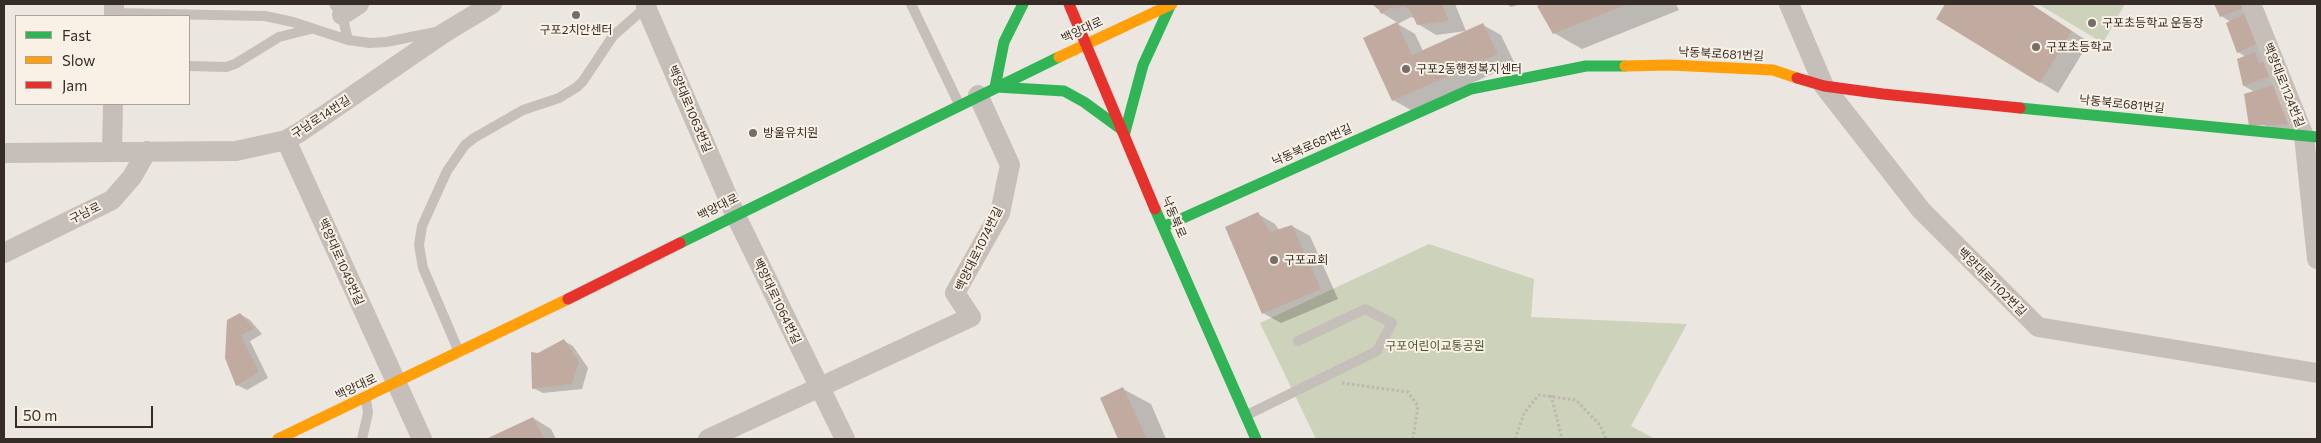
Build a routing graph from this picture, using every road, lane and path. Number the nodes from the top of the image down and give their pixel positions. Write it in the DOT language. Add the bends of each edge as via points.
graph roads {
  1 [pos="359,4"];
  2 [pos="492,4"];
  3 [pos="911,4"];
  4 [pos="1023,4"];
  5 [pos="1069,4"];
  6 [pos="1171,4"];
  7 [pos="1789,4"];
  8 [pos="2251,4"];
  9 [pos="646,5"];
  10 [pos="338,10"];
  11 [pos="114,11"];
  12 [pos="315,29"];
  13 [pos="451,29"];
  14 [pos="348,40"];
  15 [pos="1084,44"];
  16 [pos="190,66"];
  17 [pos="1824,86"];
  18 [pos="987,91"];
  19 [pos="959,104"];
  20 [pos="113,105"];
  21 [pos="1125,132"];
  22 [pos="2311,137"];
  23 [pos="286,140"];
  24 [pos="112,151"];
  25 [pos="147,151"];
  26 [pos="4,154"];
  27 [pos="735,214"];
  28 [pos="1163,227"];
  29 [pos="4,254"];
  30 [pos="2317,259"];
  31 [pos="1298,341"];
  32 [pos="459,353"];
  33 [pos="2317,373"];
  34 [pos="1314,380"];
  35 [pos="396,384"];
  36 [pos="820,387"];
  37 [pos="1551,396"];
  38 [pos="366,398"];
  39 [pos="1247,415"];
  40 [pos="278,439"];
  41 [pos="362,439"];
  42 [pos="422,439"];
  43 [pos="708,439"];
  44 [pos="845,439"];
  45 [pos="1256,439"];
  46 [pos="1413,439"];
  47 [pos="1515,439"];
  48 [pos="1562,439"];
  49 [pos="1606,439"];
  1 -- 10 [label="street"];
  2 -- 13 [label="street, 구남로14번길"];
  3 -- 19 [label="lane"];
  4 -- 18 [label="main road" via="1004,42"];
  5 -- 15 [label="main road, 낙동북로"];
  6 -- 15 [label="main road, 백양대로"];
  6 -- 21 [label="main road" via="1143,65"];
  7 -- 17 [label="street, 백양대로1102번길"];
  8 -- 22 [label="street, 백양대로1124번길"];
  9 -- 27 [label="street, 백양대로1063번길"];
  9 -- 32 [label="lane" via="613,36 577,87 559,98 523,110 474,138 465,145 447,171 422,226 419,245 423,268"];
  10 -- 14 [label="lane"];
  11 -- 12 [label="lane" via="266,16"];
  12 -- 14 [label="lane"];
  12 -- 16 [label="lane" via="279,37 226,67"];
  13 -- 14 [label="lane" via="386,42"];
  13 -- 23 [label="street, 구남로14번길"];
  15 -- 18 [label="main road, 백양대로"];
  15 -- 21 [label="main road, 낙동북로"];
  17 -- 22 [label="main road, 낙동북로681번길"];
  17 -- 28 [label="main road, 낙동북로681번길" via="1773,70 1670,65 1586,66 1471,88"];
  17 -- 33 [label="street, 백양대로1102번길" via="1921,210 2038,327"];
  18 -- 19 [label="main road, 백양대로"];
  18 -- 21 [label="main road" via="1064,92 1084,102"];
  18 -- 36 [label="street, 백양대로1074번길" via="1010,165 1000,213 955,293 971,317"];
  19 -- 27 [label="main road, 백양대로"];
  20 -- 24 [label="street"];
  21 -- 28 [label="main road, 낙동북로"];
  22 -- 30 [label="street, 백양대로1124번길"];
  23 -- 25 [label="street, 구남로14번길" via="236,151"];
  23 -- 35 [label="street, 백양대로1049번길"];
  24 -- 25 [label="street, 구남로14번길"];
  24 -- 26 [label="street, 구남로14번길"];
  25 -- 29 [label="street, 구남로" via="132,178 112,200"];
  27 -- 32 [label="main road, 백양대로"];
  27 -- 36 [label="street, 백양대로1064번길"];
  28 -- 39 [label="main road, 낙동북로"];
  31 -- 34 [label="lane" via="1365,309 1392,323 1377,351"];
  32 -- 35 [label="main road, 백양대로"];
  34 -- 39 [label="lane"];
  34 -- 46 [label="path" via="1408,392 1418,406"];
  35 -- 38 [label="main road, 백양대로"];
  35 -- 42 [label="street, 백양대로1049번길"];
  36 -- 43 [label="street"];
  36 -- 44 [label="street, 백양대로1064번길"];
  37 -- 47 [label="path" via="1539,395 1524,413"];
  37 -- 48 [label="path"];
  37 -- 49 [label="path" via="1576,400 1600,425"];
  38 -- 40 [label="main road, 백양대로"];
  38 -- 41 [label="lane" via="368,413"];
  39 -- 45 [label="main road, 낙동북로"];
}
